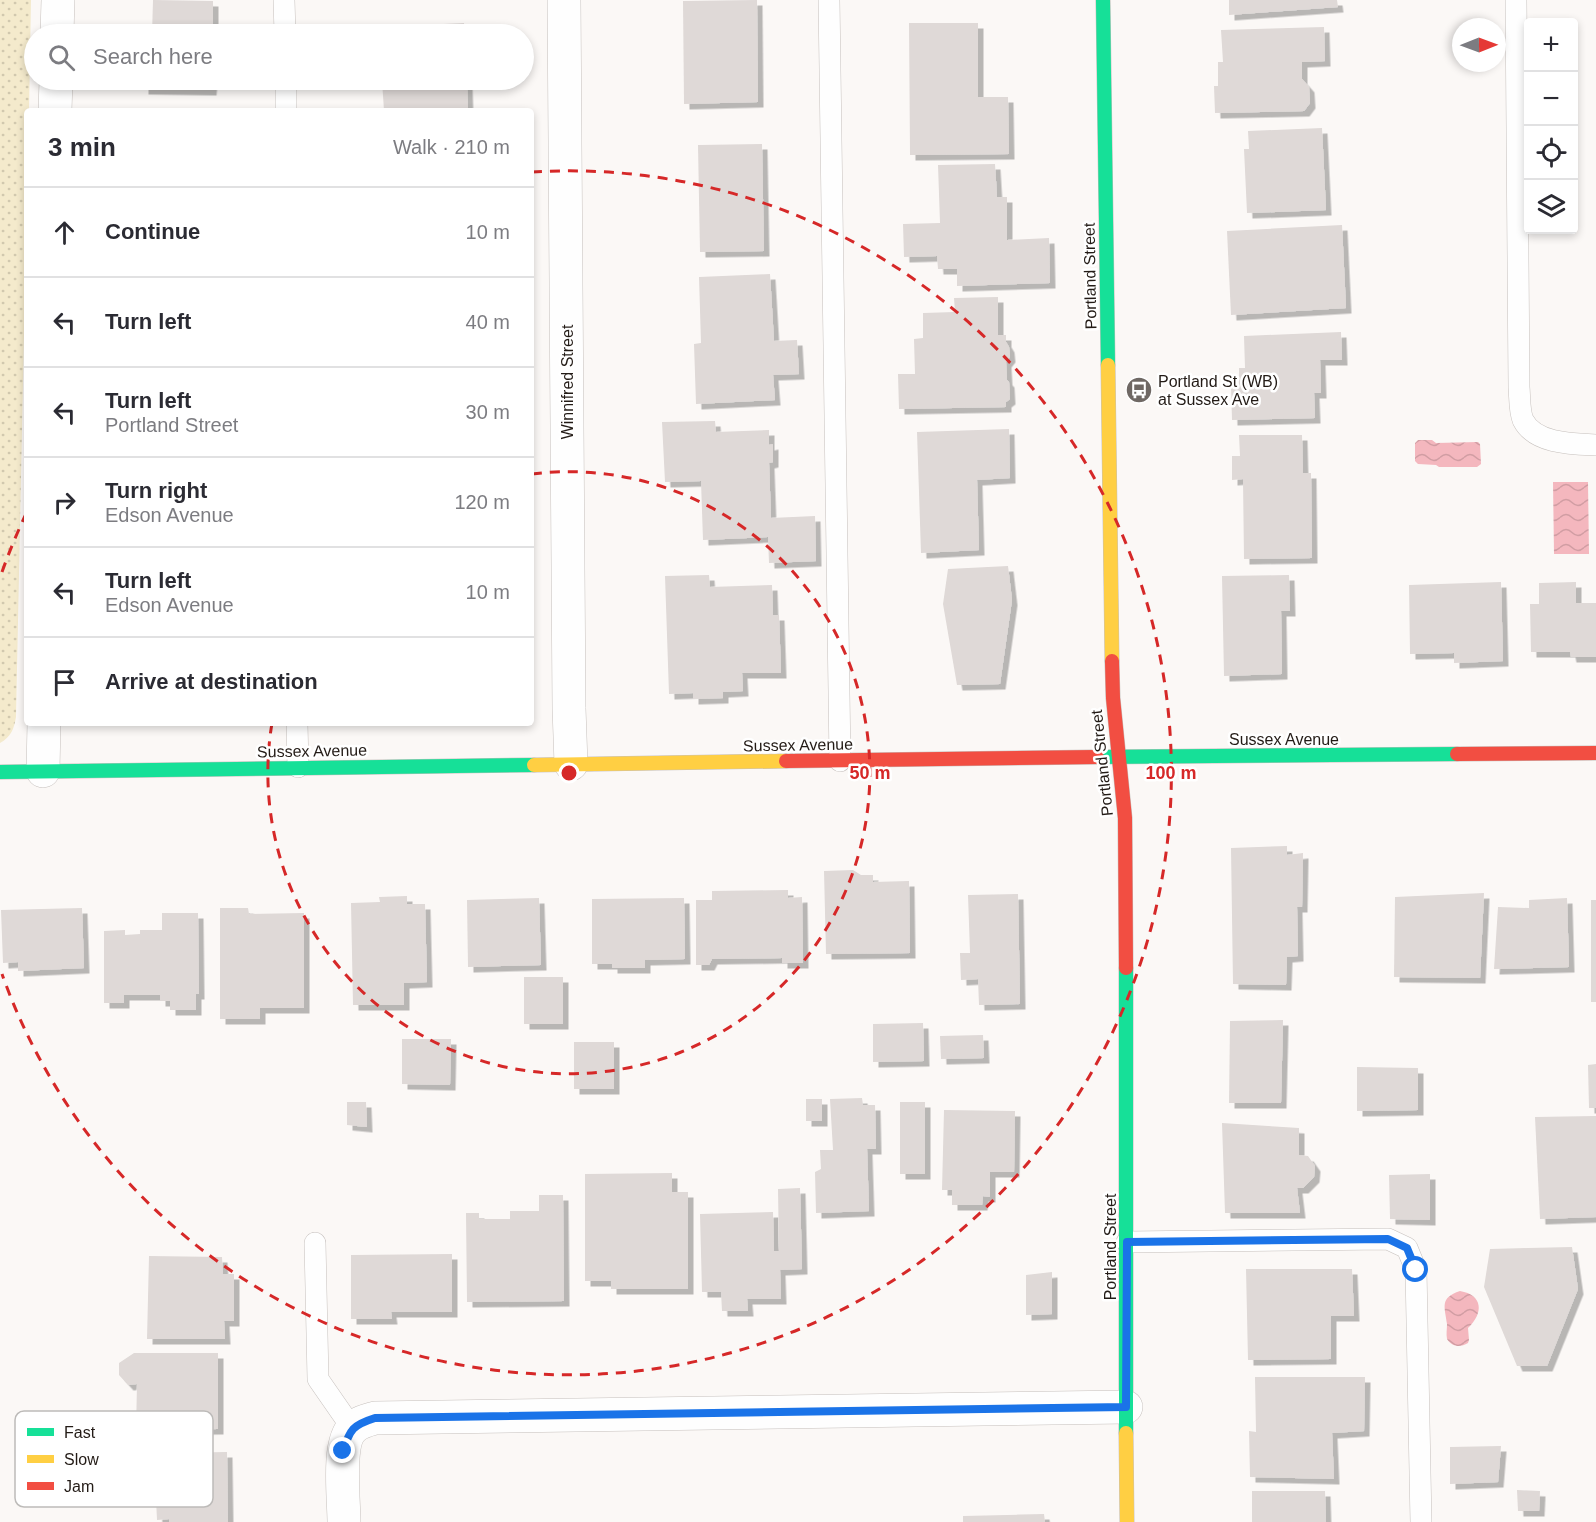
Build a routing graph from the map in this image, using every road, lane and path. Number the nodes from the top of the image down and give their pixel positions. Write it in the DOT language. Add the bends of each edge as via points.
graph roads {
  1 [pos="57,0"];
  2 [pos="284,0"];
  3 [pos="564,0"];
  4 [pos="829,0"];
  5 [pos="1103,0"];
  6 [pos="1516,0"];
  7 [pos="57,24"];
  8 [pos="285,24"];
  9 [pos="56,90"];
  10 [pos="286,90"];
  11 [pos="55,108"];
  12 [pos="286,108"];
  13 [pos="1596,445"];
  14 [pos="44,726"];
  15 [pos="297,726"];
  16 [pos="1596,753"];
  17 [pos="1120,757"];
  18 [pos="840,761"];
  19 [pos="571,764"];
  20 [pos="298,767"];
  21 [pos="43,771"];
  22 [pos="0,772"];
  23 [pos="1127,1242"];
  24 [pos="315,1243"];
  25 [pos="1126,1407"];
  26 [pos="352,1428"];
  27 [pos="344,1522"];
  28 [pos="1127,1522"];
  29 [pos="1421,1522"];
  1 -- 7 [label="street"];
  2 -- 8 [label="lane"];
  3 -- 19 [label="street, Winnifred Street"];
  4 -- 18 [label="lane"];
  5 -- 17 [label="street, Portland Street" via="1113,698"];
  6 -- 13 [label="lane" via="1521,412 1531,430 1547,438"];
  9 -- 11 [label="street"];
  10 -- 12 [label="lane"];
  14 -- 21 [label="street"];
  15 -- 20 [label="lane"];
  16 -- 17 [label="street, Sussex Avenue"];
  17 -- 18 [label="street, Sussex Avenue"];
  17 -- 23 [label="street, Portland Street" via="1125,807"];
  18 -- 19 [label="street, Sussex Avenue"];
  19 -- 20 [label="street, Sussex Avenue"];
  20 -- 21 [label="street, Sussex Avenue"];
  21 -- 22 [label="street, Sussex Avenue"];
  23 -- 25 [label="street, Portland Street"];
  23 -- 29 [label="lane" via="1388,1239 1407,1248 1416,1270"];
  24 -- 26 [label="lane" via="318,1380"];
  25 -- 26 [label="street" via="375,1418"];
  25 -- 28 [label="street, Portland Street"];
  26 -- 27 [label="street" via="343,1451"];
}
